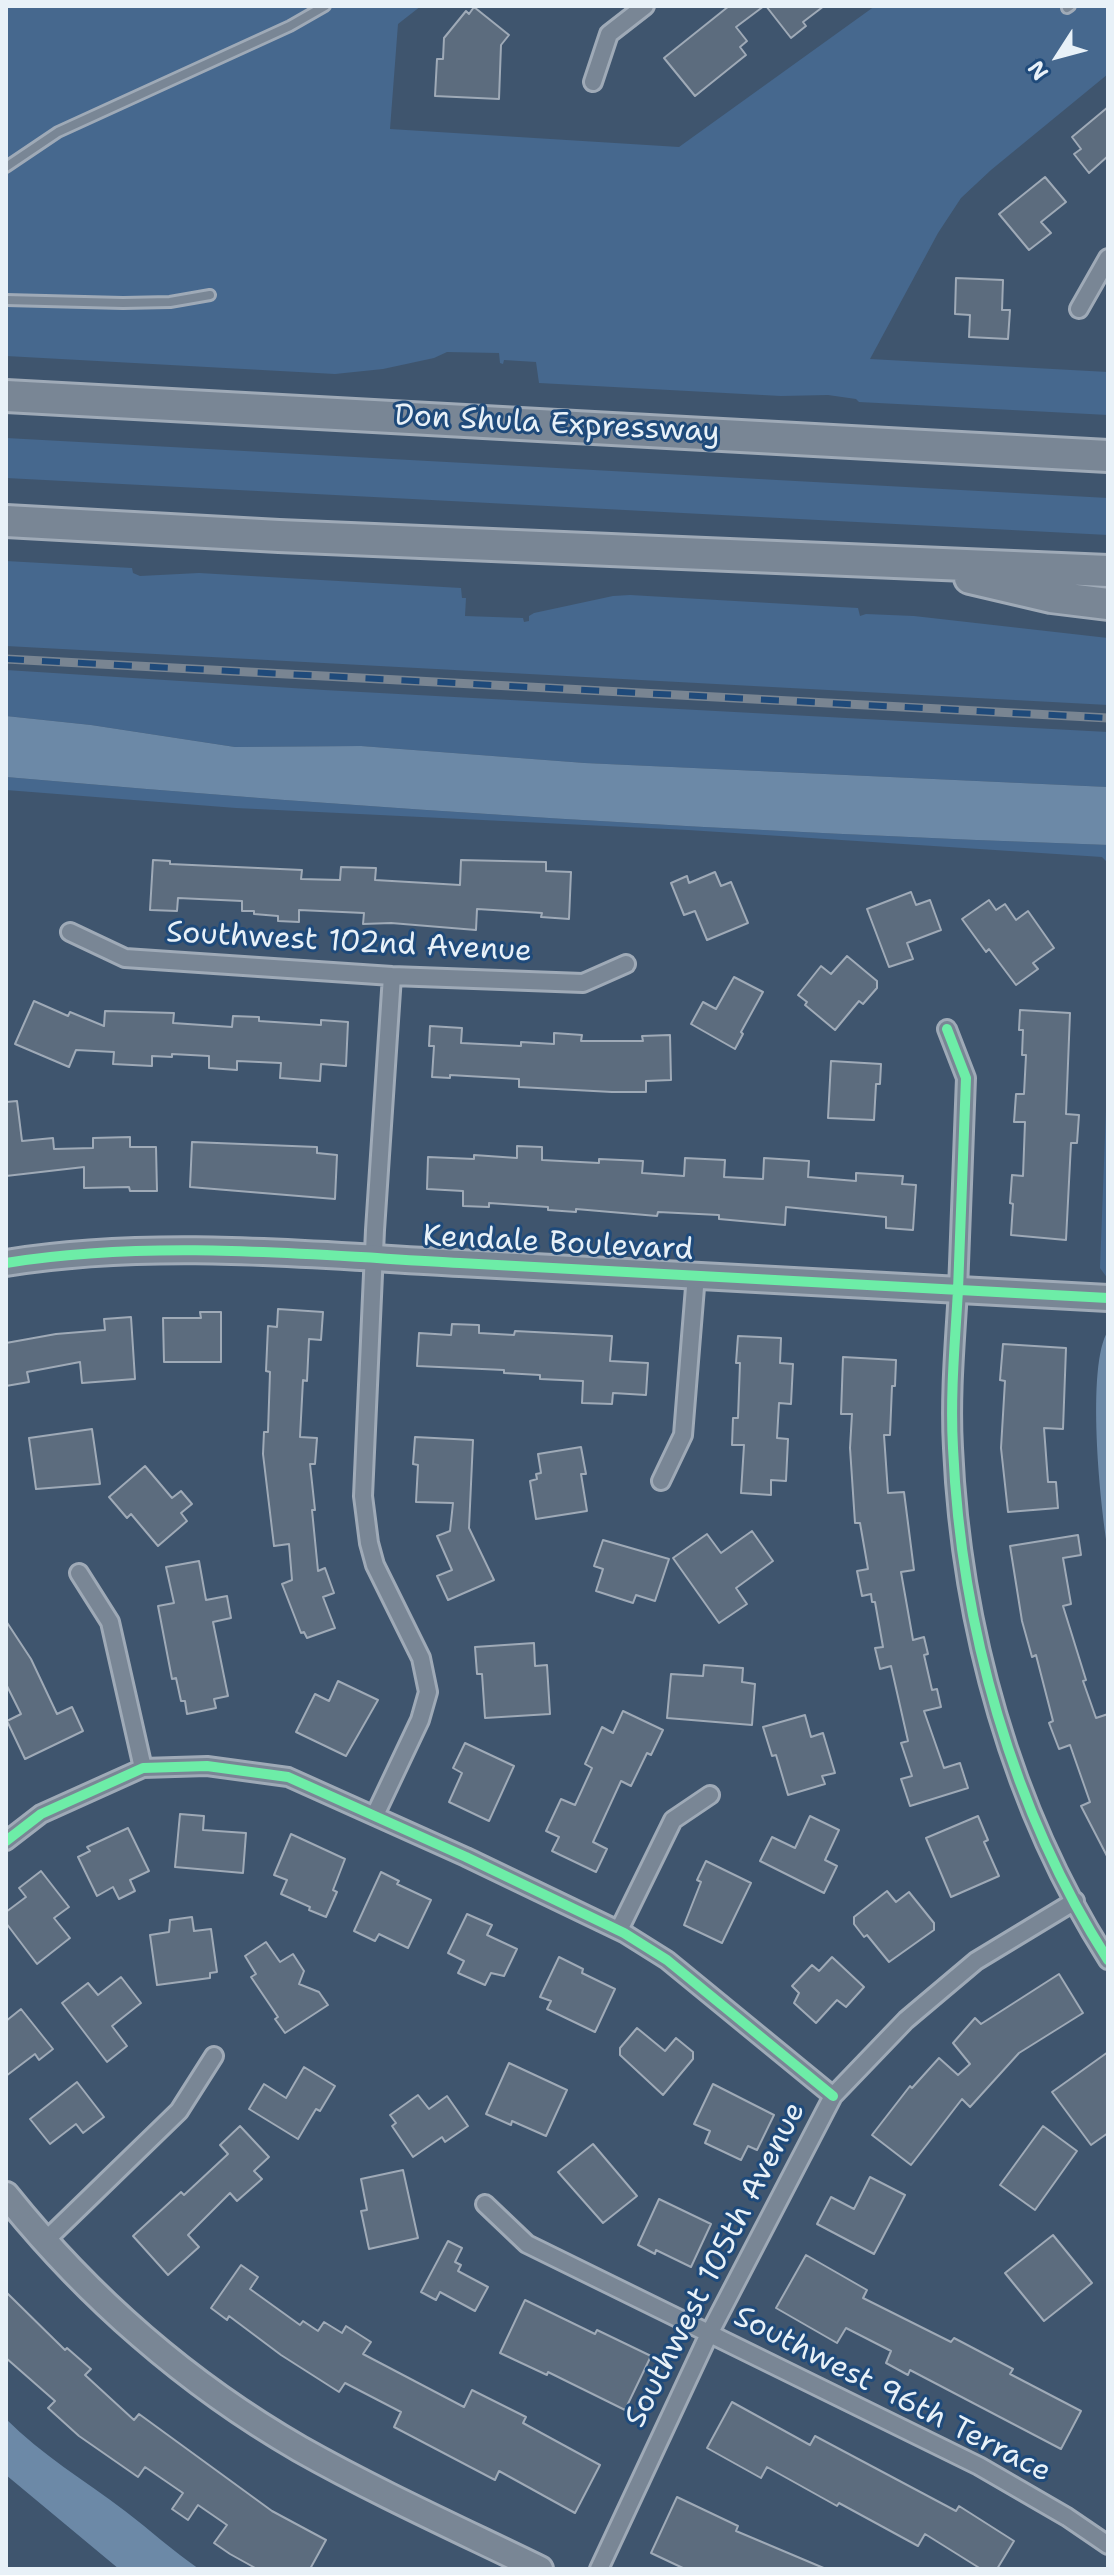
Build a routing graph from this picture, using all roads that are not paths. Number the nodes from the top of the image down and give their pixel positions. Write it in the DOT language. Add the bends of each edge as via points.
graph roads {
  1 [pos="325,6"];
  2 [pos="645,6"];
  3 [pos="593,82"];
  4 [pos="6,167"];
  5 [pos="1108,258"];
  6 [pos="210,295"];
  7 [pos="6,300"];
  8 [pos="1079,309"];
  9 [pos="6,396"];
  10 [pos="1108,456"];
  11 [pos="6,521"];
  12 [pos="890,561"];
  13 [pos="1108,571"];
  14 [pos="1108,604"];
  15 [pos="70,932"];
  16 [pos="626,964"];
  17 [pos="392,976"];
  18 [pos="947,1029"];
  19 [pos="374,1258"];
  20 [pos="6,1263"];
  21 [pos="696,1275"];
  22 [pos="958,1290"];
  23 [pos="1108,1298"];
  24 [pos="661,1481"];
  25 [pos="79,1573"];
  26 [pos="143,1768"];
  27 [pos="710,1795"];
  28 [pos="375,1815"];
  29 [pos="6,1841"];
  30 [pos="1075,1901"];
  31 [pos="619,1930"];
  32 [pos="1108,1960"];
  33 [pos="214,2056"];
  34 [pos="833,2096"];
  35 [pos="6,2195"];
  36 [pos="485,2204"];
  37 [pos="45,2241"];
  38 [pos="709,2334"];
  39 [pos="1108,2545"];
  40 [pos="540,2569"];
  41 [pos="599,2569"];
  1 -- 4 [label="lane" via="58,132"];
  2 -- 3 [label="street" via="609,34"];
  5 -- 8 [label="street"];
  6 -- 7 [label="lane" via="170,302"];
  9 -- 10 [label="highway, Don Shula Expressway"];
  11 -- 12 [label="highway"];
  12 -- 13 [label="highway"];
  12 -- 14 [label="highway" via="1051,597"];
  15 -- 17 [label="street, Southwest 102nd Avenue" via="125,958"];
  16 -- 17 [label="street, Southwest 102nd Avenue" via="583,983"];
  17 -- 19 [label="street"];
  18 -- 22 [label="street" via="966,1078"];
  19 -- 20 [label="street, Kendale Boulevard" via="136,1251"];
  19 -- 21 [label="street, Kendale Boulevard"];
  19 -- 28 [label="street" via="362,1471 365,1521 375,1565 421,1658 428,1692"];
  21 -- 22 [label="street, Kendale Boulevard"];
  21 -- 24 [label="street" via="683,1435"];
  22 -- 23 [label="street, Kendale Boulevard"];
  22 -- 30 [label="street" via="953,1450 961,1547 976,1629 1032,1811"];
  25 -- 26 [label="street" via="110,1622"];
  26 -- 28 [label="street" via="207,1766 288,1777"];
  26 -- 29 [label="street" via="41,1814"];
  27 -- 31 [label="street" via="673,1820"];
  28 -- 31 [label="street"];
  30 -- 32 [label="street"];
  30 -- 34 [label="street, Southwest 105th Avenue" via="976,1961 906,2020"];
  31 -- 34 [label="street" via="667,1960"];
  33 -- 37 [label="street" via="179,2111"];
  34 -- 38 [label="street, Southwest 105th Avenue"];
  35 -- 37 [label="street"];
  36 -- 38 [label="street, Southwest 96th Terrace" via="527,2244"];
  37 -- 40 [label="street" via="149,2342 260,2424 355,2478"];
  38 -- 39 [label="street, Southwest 96th Terrace" via="979,2466"];
  38 -- 41 [label="street, Southwest 105th Avenue"];
}
